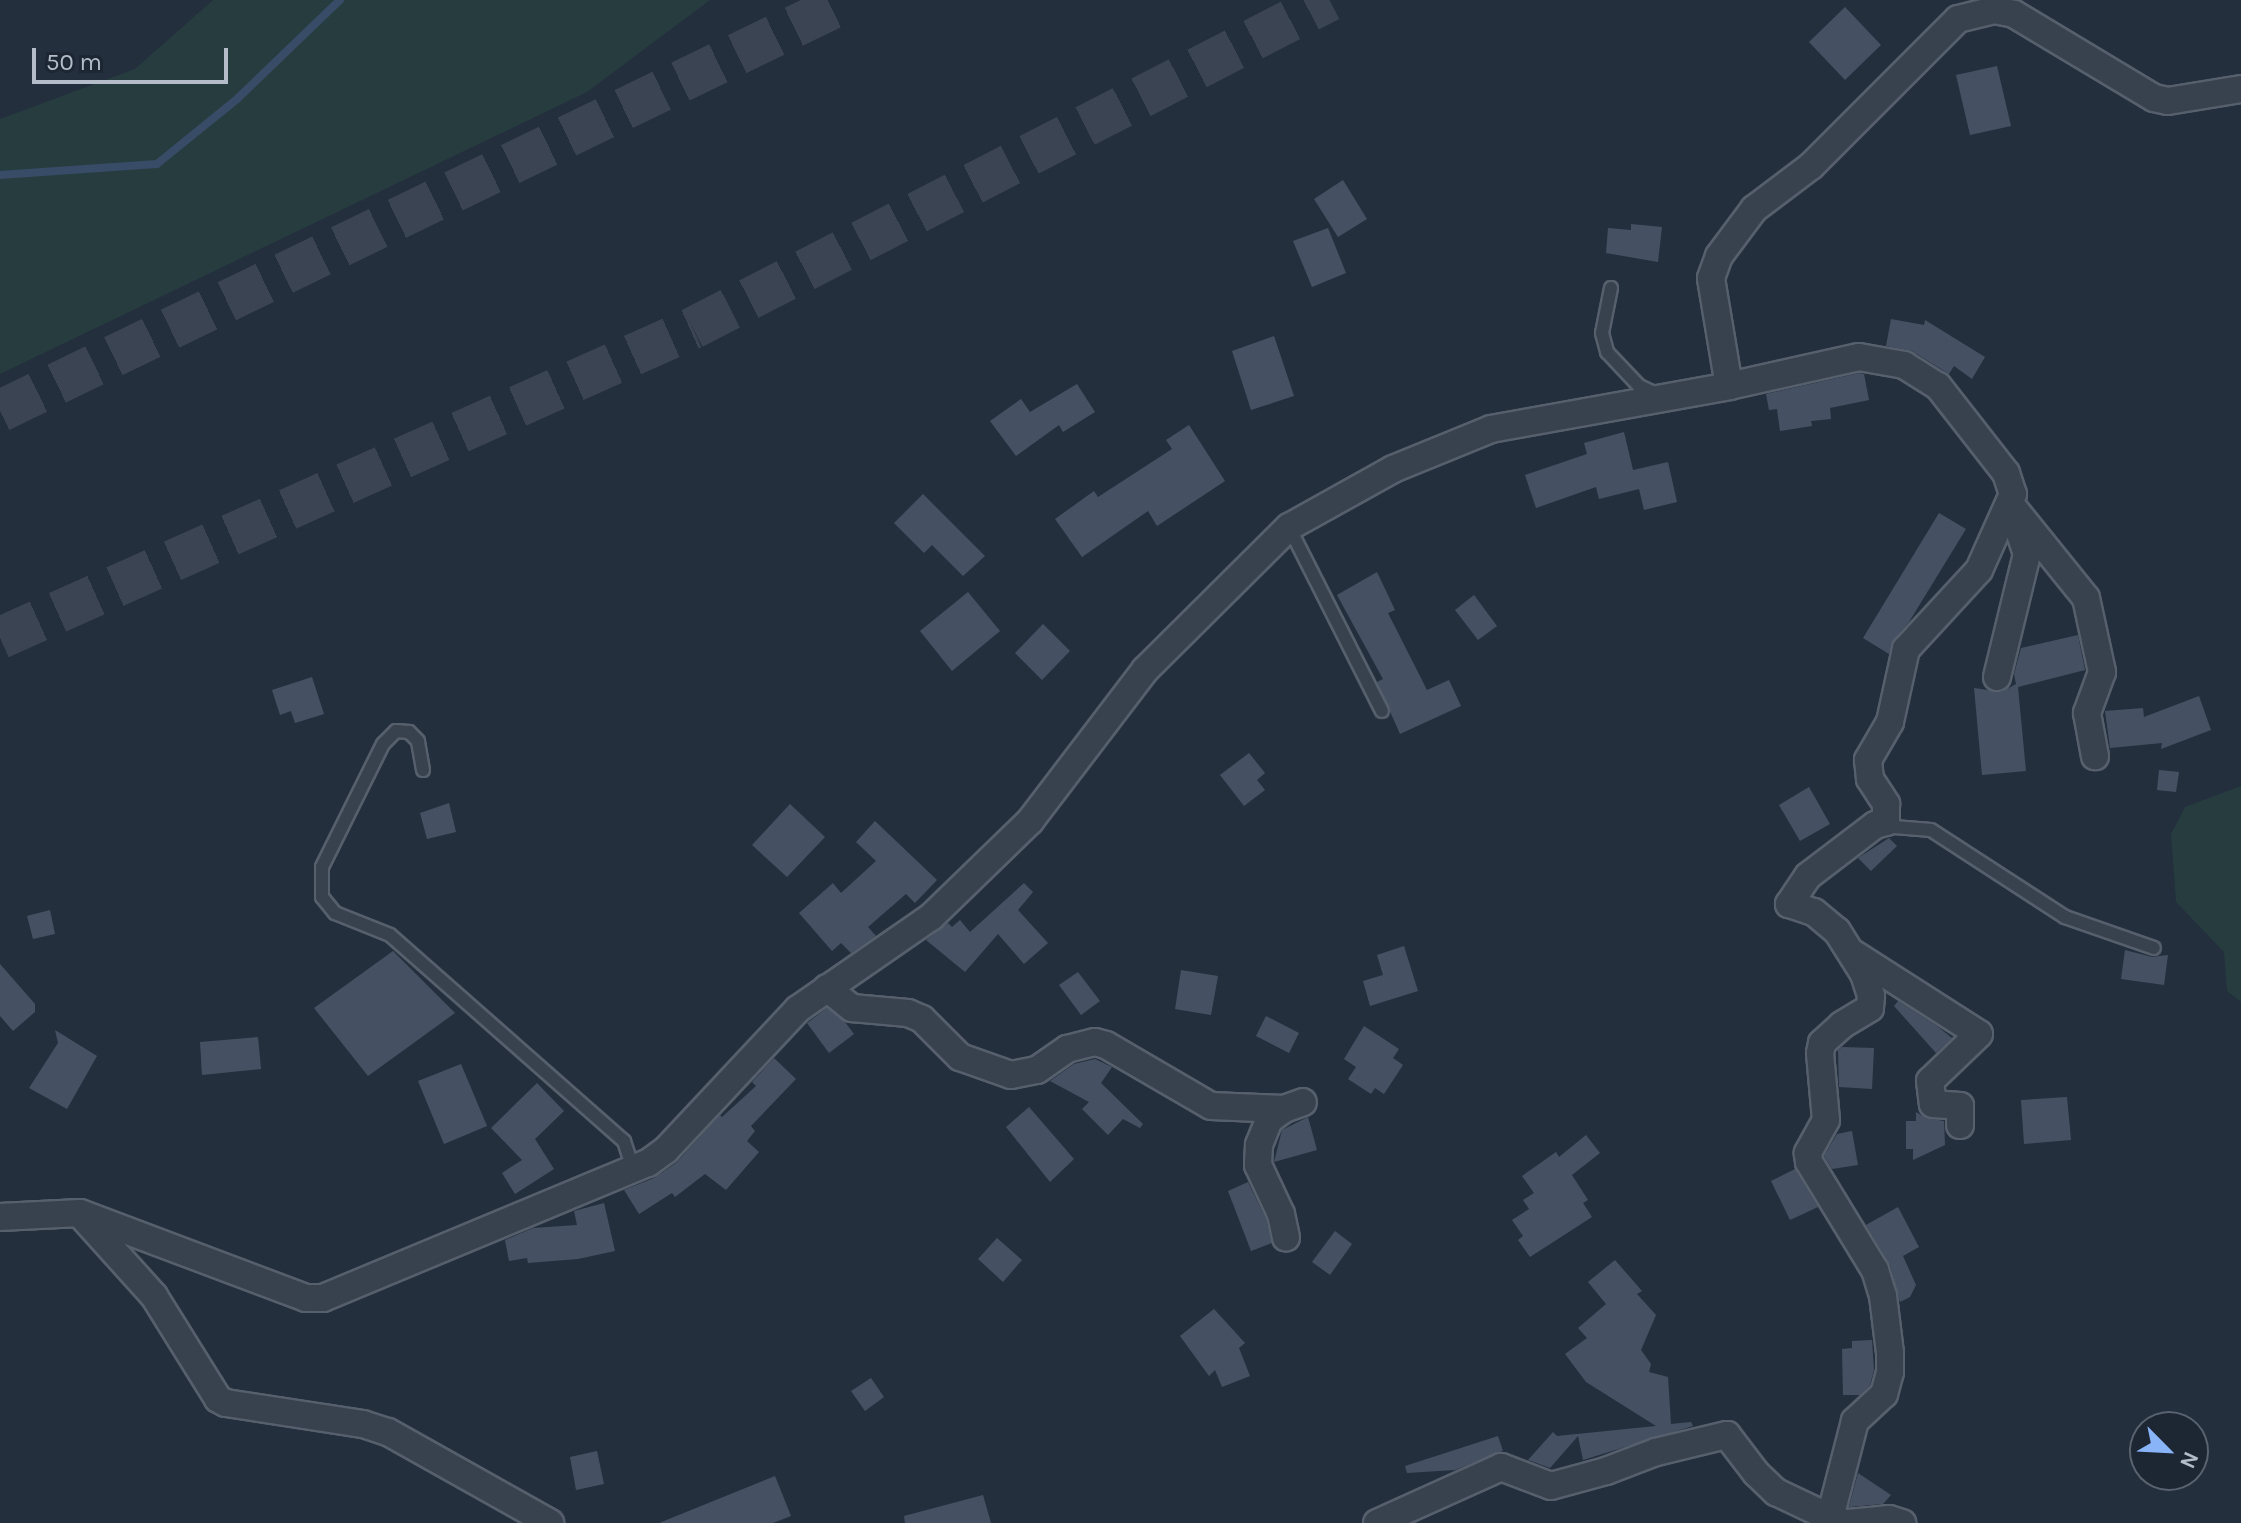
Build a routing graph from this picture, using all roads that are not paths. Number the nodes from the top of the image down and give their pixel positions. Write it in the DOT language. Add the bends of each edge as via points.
graph roads {
  1 [pos="2241,89"];
  2 [pos="1611,288"];
  3 [pos="1729,386"];
  4 [pos="1664,398"];
  5 [pos="2011,505"];
  6 [pos="1289,527"];
  7 [pos="1997,677"];
  8 [pos="1382,711"];
  9 [pos="2095,756"];
  10 [pos="423,770"];
  11 [pos="1875,825"];
  12 [pos="2154,948"];
  13 [pos="1851,952"];
  14 [pos="827,988"];
  15 [pos="1960,1125"];
  16 [pos="633,1169"];
  17 [pos="80,1213"];
  18 [pos="0,1217"];
  19 [pos="1286,1237"];
  20 [pos="1842,1522"];
  21 [pos="550,1523"];
  22 [pos="1377,1523"];
  23 [pos="1902,1523"];
  1 -- 3 [label="street" via="2168,101 2154,98 2014,14 1994,10 1958,19 1820,159 1754,209 1719,256 1711,278"];
  2 -- 4 [label="lane" via="1602,333 1607,352 1639,386"];
  3 -- 4 [label="street"];
  3 -- 5 [label="street" via="1859,357 1919,371 1938,386 2006,473"];
  4 -- 6 [label="street" via="1491,429 1393,469"];
  5 -- 7 [label="street" via="2027,554"];
  5 -- 9 [label="street" via="2086,598 2102,672 2087,713"];
  5 -- 11 [label="street" via="1979,570 1906,649 1890,722 1868,760 1870,779 1888,812 1886,822"];
  6 -- 8 [label="lane"];
  6 -- 14 [label="street" via="1145,670 1030,821 931,917"];
  10 -- 16 [label="lane" via="418,741 409,732 396,731 383,744 322,867 322,897 335,913 390,935 624,1141"];
  11 -- 12 [label="lane" via="1931,830 2065,917"];
  11 -- 13 [label="street" via="1808,876 1789,904 1821,916"];
  13 -- 15 [label="street" via="1979,1034 1930,1081 1933,1104 1960,1106"];
  13 -- 20 [label="street" via="1870,989 1870,1008 1822,1043 1826,1120 1808,1153 1875,1270 1883,1296 1890,1372 1884,1394 1855,1421"];
  14 -- 16 [label="street" via="798,1009 666,1150"];
  14 -- 19 [label="street" via="852,1008 922,1019 960,1057 1011,1075 1037,1070 1067,1049 1095,1042 1211,1106 1294,1106 1269,1120 1259,1145 1258,1165"];
  16 -- 17 [label="street" via="323,1298 306,1298"];
  17 -- 18 [label="street"];
  17 -- 21 [label="street" via="154,1296 218,1399 388,1432"];
  20 -- 22 [label="street" via="1776,1492 1727,1435 1551,1486 1501,1467"];
  20 -- 23 [label="street"];
}
